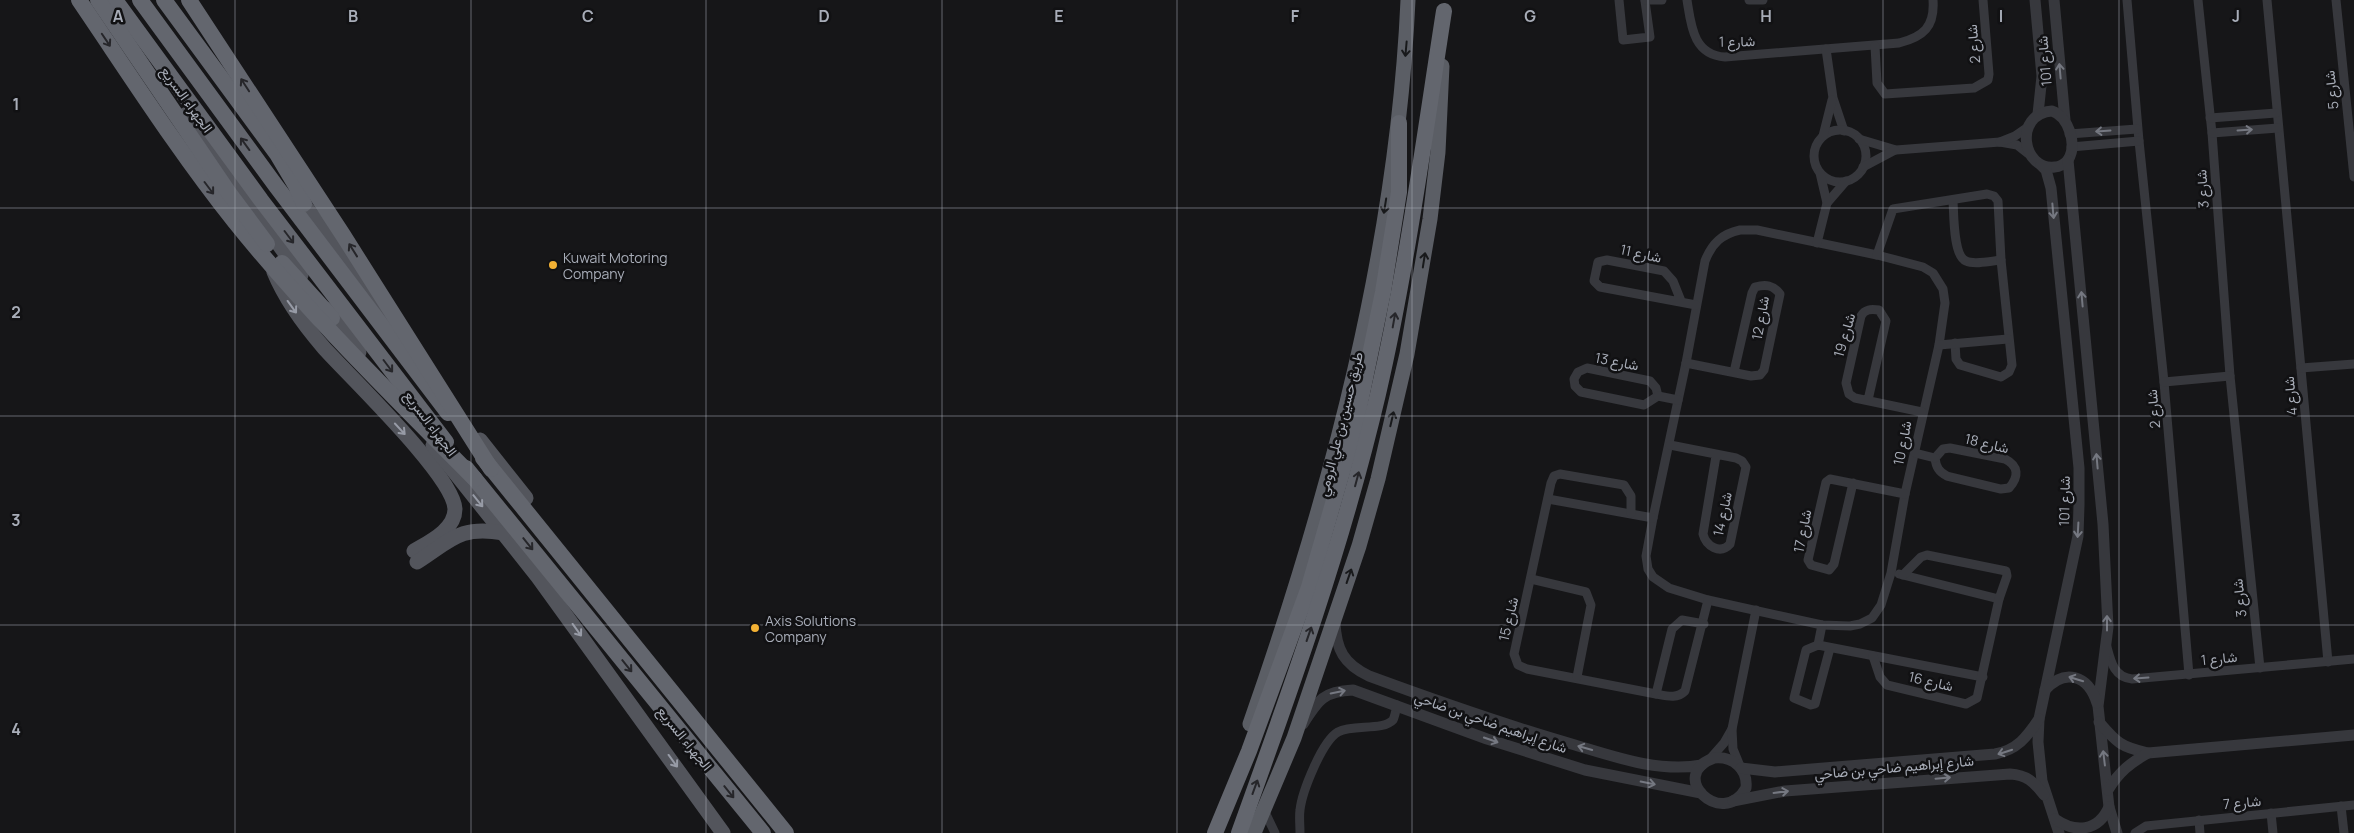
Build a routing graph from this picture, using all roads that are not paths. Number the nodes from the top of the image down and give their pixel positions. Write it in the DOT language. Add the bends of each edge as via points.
graph roads {
  1 [pos="79,0"];
  2 [pos="98,0"];
  3 [pos="103,0"];
  4 [pos="115,0"];
  5 [pos="140,0"];
  6 [pos="155,0"];
  7 [pos="164,0"];
  8 [pos="189,0"];
  9 [pos="1408,0"];
  10 [pos="1618,0"];
  11 [pos="1662,0"];
  12 [pos="1687,0"];
  13 [pos="1749,0"];
  14 [pos="1763,0"];
  15 [pos="1932,0"];
  16 [pos="1983,0"];
  17 [pos="2035,0"];
  18 [pos="2054,0"];
  19 [pos="2127,0"];
  20 [pos="2198,0"];
  21 [pos="2267,0"];
  22 [pos="2336,0"];
  23 [pos="1645,1"];
  24 [pos="1444,6"];
  25 [pos="1875,46"];
  26 [pos="1826,49"];
  27 [pos="1833,98"];
  28 [pos="2276,113"];
  29 [pos="2038,114"];
  30 [pos="2210,118"];
  31 [pos="2065,120"];
  32 [pos="1399,123"];
  33 [pos="2028,127"];
  34 [pos="2278,128"];
  35 [pos="2137,129"];
  36 [pos="1844,131"];
  37 [pos="2212,133"];
  38 [pos="2069,134"];
  39 [pos="1823,137"];
  40 [pos="1859,139"];
  41 [pos="2138,141"];
  42 [pos="2000,142"];
  43 [pos="2071,147"];
  44 [pos="1896,150"];
  45 [pos="2032,156"];
  46 [pos="2068,160"];
  47 [pos="2041,165"];
  48 [pos="1863,167"];
  49 [pos="1820,173"];
  50 [pos="2354,177"];
  51 [pos="1846,181"];
  52 [pos="245,198"];
  53 [pos="1953,201"];
  54 [pos="1827,203"];
  55 [pos="304,204"];
  56 [pos="1817,243"];
  57 [pos="1877,255"];
  58 [pos="2001,260"];
  59 [pos="1681,301"];
  60 [pos="1696,305"];
  61 [pos="332,318"];
  62 [pos="2008,339"];
  63 [pos="1939,344"];
  64 [pos="1955,344"];
  65 [pos="1686,363"];
  66 [pos="2354,364"];
  67 [pos="2068,368"];
  68 [pos="2302,368"];
  69 [pos="2088,369"];
  70 [pos="1734,372"];
  71 [pos="2230,376"];
  72 [pos="2164,382"];
  73 [pos="1658,396"];
  74 [pos="1678,400"];
  75 [pos="1868,400"];
  76 [pos="1922,412"];
  77 [pos="2074,421"];
  78 [pos="2094,424"];
  79 [pos="1670,445"];
  80 [pos="1915,453"];
  81 [pos="1716,456"];
  82 [pos="1935,458"];
  83 [pos="491,469"];
  84 [pos="475,480"];
  85 [pos="1853,483"];
  86 [pos="1905,494"];
  87 [pos="1548,499"];
  88 [pos="1632,513"];
  89 [pos="1653,518"];
  90 [pos="503,533"];
  91 [pos="1891,573"];
  92 [pos="1903,575"];
  93 [pos="1531,579"];
  94 [pos="1999,599"];
  95 [pos="1708,600"];
  96 [pos="1756,610"];
  97 [pos="1334,618"];
  98 [pos="1704,624"];
  99 [pos="1822,625"];
  100 [pos="1818,645"];
  101 [pos="2106,647"];
  102 [pos="1830,648"];
  103 [pos="1873,656"];
  104 [pos="2354,659"];
  105 [pos="2328,662"];
  106 [pos="2260,668"];
  107 [pos="2189,675"];
  108 [pos="1983,677"];
  109 [pos="1576,678"];
  110 [pos="1404,689"];
  111 [pos="2044,692"];
  112 [pos="1656,694"];
  113 [pos="1397,705"];
  114 [pos="2098,706"];
  115 [pos="2039,719"];
  116 [pos="2099,722"];
  117 [pos="1732,729"];
  118 [pos="2354,736"];
  119 [pos="1294,738"];
  120 [pos="2148,753"];
  121 [pos="1706,762"];
  122 [pos="1740,767"];
  123 [pos="2108,790"];
  124 [pos="1700,794"];
  125 [pos="2047,800"];
  126 [pos="1733,801"];
  127 [pos="2354,805"];
  128 [pos="2341,806"];
  129 [pos="2109,807"];
  130 [pos="1264,810"];
  131 [pos="2271,813"];
  132 [pos="2055,818"];
  133 [pos="2198,820"];
  134 [pos="723,833"];
  135 [pos="762,833"];
  136 [pos="786,833"];
  137 [pos="795,833"];
  138 [pos="1208,833"];
  139 [pos="1215,833"];
  140 [pos="1238,833"];
  141 [pos="1254,833"];
  142 [pos="1276,833"];
  143 [pos="1300,833"];
  144 [pos="2059,833"];
  145 [pos="2117,833"];
  146 [pos="2135,833"];
  147 [pos="2200,833"];
  148 [pos="2273,833"];
  149 [pos="2344,833"];
  1 -- 84 [label="highway, one-way, bridge" via="235,222 346,348"];
  2 -- 61 [label="highway, bridge" via="229,193 282,263"];
  3 -- 52 [label="main road, الجهراء السريع"];
  4 -- 84 [label="highway, الجهراء السريع, one-way, bridge" via="261,200"];
  83 -- 5 [label="highway, الجهراء السريع, one-way, bridge" via="276,186"];
  6 -- 55 [label="main road, الجهراء السريع"];
  7 -- 55 [label="highway" via="277,154"];
  83 -- 8 [label="highway, one-way, bridge"];
  9 -- 32 [label="highway, طريق حسين بن علي الرومي, one-way"];
  10 -- 23 [label="street" via="1623,40 1650,38"];
  11 -- 23 [label="street"];
  12 -- 26 [label="street, شارع 1" via="1693,35 1711,55 1724,57"];
  13 -- 14 [label="street"];
  15 -- 25 [label="street, شارع 1" via="1934,10 1930,24 1918,38"];
  16 -- 25 [label="street, شارع 2" via="1989,74 1982,85 1885,94 1877,83"];
  17 -- 29 [label="street, شارع 101" via="2042,76"];
  31 -- 18 [label="street, شارع 101, one-way"];
  19 -- 35 [label="street, شارع 2"];
  20 -- 30 [label="street, شارع 3"];
  21 -- 28 [label="street, شارع 4"];
  22 -- 50 [label="street, شارع 5"];
  97 -- 24 [label="highway, one-way" via="1359,546 1408,354 1437,162"];
  140 -- 24 [label="highway, one-way" via="1318,608 1363,457 1393,325"];
  25 -- 26 [label="street, شارع 1"];
  26 -- 27 [label="street"];
  27 -- 36 [label="street"];
  27 -- 39 [label="street"];
  28 -- 30 [label="street"];
  28 -- 34 [label="street, شارع 4"];
  29 -- 31 [label="street" via="2052,111"];
  29 -- 33 [label="street"];
  30 -- 37 [label="street, شارع 3"];
  31 -- 38 [label="street"];
  32 -- 138 [label="highway, طريق حسين بن علي الرومي, one-way" via="1368,303 1322,503 1258,703"];
  32 -- 139 [label="highway" via="1398,202 1384,292 1355,427 1309,587"];
  33 -- 42 [label="street"];
  33 -- 45 [label="street" via="2026,141"];
  37 -- 34 [label="street, one-way"];
  34 -- 68 [label="street, شارع 4"];
  35 -- 38 [label="street, one-way"];
  35 -- 41 [label="street, شارع 2"];
  36 -- 39 [label="street" via="1838,130"];
  36 -- 40 [label="street"];
  37 -- 71 [label="street, شارع 3"];
  38 -- 43 [label="street"];
  39 -- 49 [label="street" via="1815,148 1814,159"];
  40 -- 44 [label="street"];
  40 -- 48 [label="street" via="1866,154"];
  41 -- 43 [label="street"];
  41 -- 72 [label="street, شارع 2"];
  42 -- 44 [label="street"];
  42 -- 45 [label="street" via="2017,146"];
  43 -- 46 [label="street"];
  44 -- 48 [label="street"];
  45 -- 47 [label="street"];
  46 -- 47 [label="street" via="2057,167"];
  69 -- 46 [label="street, one-way"];
  47 -- 67 [label="street, شارع 101, one-way" via="2046,170 2051,188"];
  48 -- 51 [label="street"];
  49 -- 51 [label="street" via="1833,181"];
  49 -- 54 [label="street"];
  51 -- 54 [label="street"];
  52 -- 61 [label="main road, الجهراء السريع"];
  52 -- 90 [label="main road, one-way" via="287,301 324,348 410,439 453,498 455,508 451,524 416,556 469,531"];
  53 -- 57 [label="street" via="1893,209"];
  53 -- 58 [label="street" via="1956,242 1961,258 1967,262"];
  53 -- 58 [label="street" via="1987,194 1994,196 1998,201"];
  54 -- 56 [label="street"];
  55 -- 137 [label="main road, الجهراء السريع" via="440,389 622,622"];
  56 -- 57 [label="street, شارع 10"];
  56 -- 60 [label="street, شارع 10" via="1757,230 1730,232 1710,248"];
  57 -- 63 [label="street, شارع 10" via="1923,266 1939,281 1945,303"];
  58 -- 62 [label="street"];
  59 -- 59 [label="street, شارع 11" via="1600,287 1594,281 1594,270 1598,262 1607,260 1664,271 1674,281"];
  59 -- 60 [label="street, شارع 11"];
  60 -- 65 [label="street, شارع 10"];
  61 -- 90 [label="main road, الجهراء السريع, one-way"];
  62 -- 64 [label="street"];
  62 -- 64 [label="street" via="2012,365 2009,372 2001,377 1960,365 1956,359"];
  63 -- 64 [label="street"];
  63 -- 76 [label="street, شارع 10"];
  65 -- 70 [label="street, شارع 12"];
  65 -- 74 [label="street, شارع 10"];
  66 -- 68 [label="street"];
  67 -- 69 [label="street" via="2077,375"];
  67 -- 77 [label="street, شارع 101"];
  68 -- 105 [label="street, شارع 4"];
  69 -- 78 [label="street"];
  70 -- 70 [label="street, شارع 12" via="1751,376 1760,375 1764,370 1780,294 1776,288 1755,287"];
  71 -- 72 [label="street"];
  71 -- 106 [label="street, شارع 3"];
  72 -- 107 [label="street, شارع 2"];
  73 -- 73 [label="street, شارع 13" via="1644,405 1599,396 1581,392 1574,379 1578,372 1587,368 1650,382"];
  73 -- 74 [label="street, شارع 13"];
  74 -- 79 [label="street, شارع 10"];
  75 -- 75 [label="street, شارع 19" via="1854,398 1846,383 1861,316 1871,309 1879,310 1886,321"];
  75 -- 76 [label="street, شارع 19"];
  76 -- 80 [label="street, شارع 10"];
  77 -- 78 [label="street" via="2086,418"];
  77 -- 111 [label="street, شارع 101, one-way" via="2079,468 2078,536"];
  101 -- 78 [label="street, one-way" via="2107,598"];
  79 -- 81 [label="street, شارع 14"];
  79 -- 89 [label="street, شارع 10"];
  80 -- 82 [label="street"];
  80 -- 86 [label="street, شارع 10"];
  81 -- 81 [label="street, شارع 14" via="1736,458 1746,467 1730,544 1722,548 1708,545 1703,534"];
  82 -- 82 [label="street, شارع 18" via="1936,466 1947,476 2001,489 2009,488 2017,476 2016,468 2005,459 1950,448 1943,449"];
  83 -- 136 [label="highway, الجهراء السريع"];
  84 -- 135 [label="highway, الجهراء السريع, one-way"];
  85 -- 85 [label="street, شارع 17" via="1830,479 1826,482 1808,560 1810,565 1829,570 1834,564"];
  85 -- 86 [label="street, شارع 17"];
  86 -- 91 [label="street, شارع 10"];
  87 -- 88 [label="street"];
  87 -- 88 [label="street, شارع 15" via="1554,476 1560,474 1624,485 1631,496"];
  87 -- 93 [label="street, شارع 15"];
  88 -- 89 [label="street"];
  89 -- 95 [label="street, شارع 10" via="1646,556 1648,569 1669,588"];
  90 -- 134 [label="main road, الجهراء السريع, one-way"];
  91 -- 92 [label="street"];
  91 -- 99 [label="street, شارع 10" via="1881,605 1872,618 1850,626"];
  92 -- 94 [label="street"];
  92 -- 94 [label="street, شارع 16" via="1927,555 2002,568 2007,576"];
  93 -- 109 [label="street" via="1586,592 1590,599"];
  93 -- 109 [label="street, شارع 15" via="1515,660 1527,669"];
  94 -- 108 [label="street, شارع 16"];
  95 -- 96 [label="street, شارع 10"];
  95 -- 98 [label="street, شارع 15"];
  96 -- 99 [label="street, شارع 10"];
  96 -- 117 [label="street"];
  97 -- 110 [label="street, شارع إبراهيم ضاحي بن ضاحي" via="1335,631 1346,661 1356,670"];
  97 -- 119 [label="highway"];
  98 -- 112 [label="street, شارع 15" via="1685,691 1675,697"];
  98 -- 112 [label="street" via="1682,620 1672,629"];
  99 -- 100 [label="street"];
  100 -- 102 [label="street, شارع 16"];
  100 -- 102 [label="street" via="1806,650 1794,693 1794,698 1811,705 1815,704"];
  107 -- 101 [label="street, شارع 1, one-way" via="2124,678 2112,663"];
  101 -- 114 [label="street"];
  102 -- 103 [label="street, شارع 16"];
  103 -- 108 [label="street, شارع 16"];
  103 -- 108 [label="street, شارع 16" via="1880,678 1887,686 1966,704 1977,698"];
  104 -- 105 [label="street, شارع 1"];
  105 -- 106 [label="street, شارع 1"];
  106 -- 107 [label="street, شارع 1"];
  109 -- 112 [label="street, شارع 15"];
  110 -- 113 [label="street" via="1396,699"];
  121 -- 110 [label="street, شارع إبراهيم ضاحي بن ضاحي, one-way" via="1675,768 1596,751"];
  114 -- 111 [label="street, one-way" via="2093,692 2083,680 2068,676 2054,680"];
  111 -- 115 [label="street, شارع 101"];
  119 -- 113 [label="street, شارع إبراهيم ضاحي بن ضاحي, one-way" via="1316,702 1340,690 1353,690"];
  113 -- 124 [label="street, شارع إبراهيم ضاحي بن ضاحي, one-way" via="1487,739 1585,770"];
  113 -- 143 [label="street" via="1394,719 1387,724 1351,727 1337,733 1326,744 1300,809"];
  114 -- 116 [label="street"];
  115 -- 122 [label="street, شارع إبراهيم ضاحي بن ضاحي, one-way" via="2022,742 2010,751 1995,754 1784,772 1758,772"];
  115 -- 125 [label="street, شارع 101" via="2040,762"];
  116 -- 120 [label="street" via="2125,748"];
  123 -- 116 [label="street, one-way"];
  117 -- 121 [label="street"];
  117 -- 122 [label="street"];
  118 -- 120 [label="street"];
  119 -- 130 [label="highway"];
  120 -- 123 [label="street" via="2127,765"];
  121 -- 122 [label="street" via="1728,759"];
  121 -- 124 [label="street" via="1695,777"];
  122 -- 126 [label="street" via="1746,788"];
  123 -- 129 [label="street"];
  124 -- 126 [label="street" via="1716,803"];
  126 -- 125 [label="street, شارع إبراهيم ضاحي بن ضاحي, one-way" via="1785,791 2010,774 2032,780"];
  125 -- 132 [label="street, شارع 101"];
  127 -- 128 [label="street, شارع 7"];
  128 -- 131 [label="street, شارع 7"];
  128 -- 149 [label="street"];
  129 -- 132 [label="street" via="2103,820 2092,829 2077,832 2063,828"];
  129 -- 145 [label="street"];
  130 -- 141 [label="highway"];
  130 -- 142 [label="street"];
  131 -- 133 [label="street, شارع 7"];
  131 -- 148 [label="street"];
  132 -- 144 [label="street, شارع 101"];
  133 -- 146 [label="street, شارع 7" via="2146,826"];
  133 -- 147 [label="street"];
}
